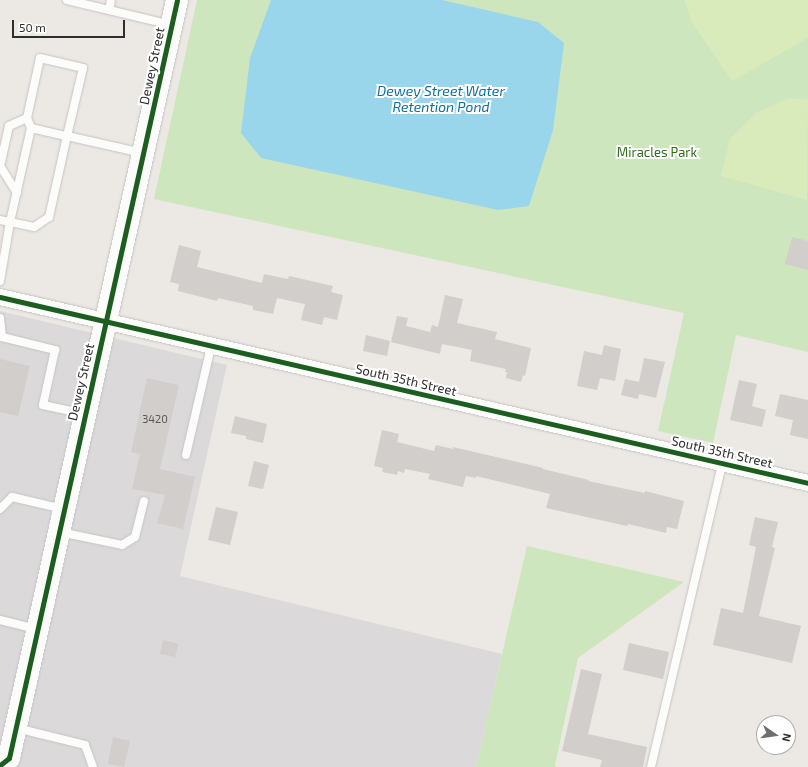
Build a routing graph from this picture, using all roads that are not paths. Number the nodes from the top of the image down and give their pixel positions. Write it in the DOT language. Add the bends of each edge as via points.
graph roads {
  1 [pos="67,0"];
  2 [pos="111,0"];
  3 [pos="177,0"];
  4 [pos="109,10"];
  5 [pos="172,25"];
  6 [pos="27,118"];
  7 [pos="31,128"];
  8 [pos="67,136"];
  9 [pos="144,153"];
  10 [pos="17,193"];
  11 [pos="0,220"];
  12 [pos="10,222"];
  13 [pos="0,281"];
  14 [pos="0,297"];
  15 [pos="0,318"];
  16 [pos="105,323"];
  17 [pos="211,347"];
  18 [pos="85,414"];
  19 [pos="186,455"];
  20 [pos="722,464"];
  21 [pos="808,483"];
  22 [pos="144,501"];
  23 [pos="0,509"];
  24 [pos="64,509"];
  25 [pos="59,532"];
  26 [pos="0,620"];
  27 [pos="38,629"];
  28 [pos="16,728"];
  29 [pos="8,763"];
  30 [pos="93,767"];
  31 [pos="652,767"];
  1 -- 4 [label="lane"];
  2 -- 4 [label="lane"];
  3 -- 5 [label="street, Dewey Street"];
  4 -- 5 [label="lane"];
  5 -- 9 [label="street, Dewey Street"];
  6 -- 7 [label="lane"];
  6 -- 8 [label="lane" via="40,58 83,68"];
  6 -- 10 [label="lane" via="9,126 0,166"];
  7 -- 8 [label="lane"];
  7 -- 10 [label="lane"];
  8 -- 9 [label="lane"];
  8 -- 12 [label="lane" via="49,218 34,227"];
  9 -- 16 [label="street, Dewey Street"];
  10 -- 12 [label="lane"];
  11 -- 12 [label="lane"];
  12 -- 13 [label="lane"];
  14 -- 16 [label="street, South 35th Street"];
  15 -- 18 [label="lane" via="2,337 55,350 43,405"];
  16 -- 17 [label="street, South 35th Street"];
  16 -- 18 [label="street, Dewey Street"];
  17 -- 19 [label="lane"];
  17 -- 20 [label="street, South 35th Street"];
  18 -- 24 [label="street, Dewey Street"];
  20 -- 21 [label="street, South 35th Street"];
  20 -- 31 [label="lane"];
  22 -- 25 [label="lane" via="135,537 122,545"];
  23 -- 24 [label="lane" via="12,497"];
  24 -- 25 [label="street, Dewey Street"];
  25 -- 27 [label="street, Dewey Street"];
  26 -- 27 [label="lane"];
  27 -- 28 [label="street, Dewey Street"];
  28 -- 29 [label="street, Dewey Street"];
  28 -- 30 [label="lane" via="85,745"];
}
